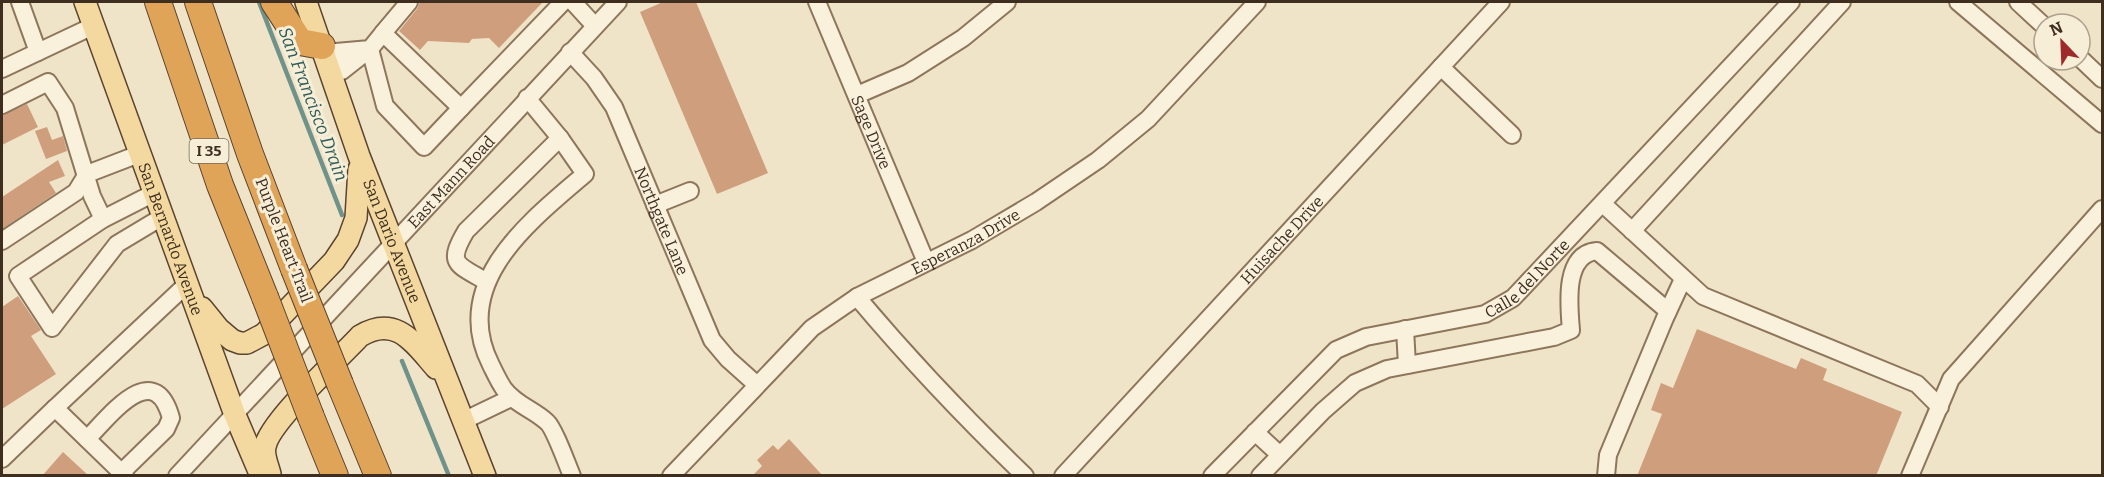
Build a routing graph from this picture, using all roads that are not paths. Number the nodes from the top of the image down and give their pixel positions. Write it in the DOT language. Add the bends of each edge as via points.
graph roads {
  1 [pos="20,2"];
  2 [pos="85,2"];
  3 [pos="158,2"];
  4 [pos="198,2"];
  5 [pos="274,2"];
  6 [pos="306,2"];
  7 [pos="409,2"];
  8 [pos="563,2"];
  9 [pos="573,2"];
  10 [pos="618,2"];
  11 [pos="817,2"];
  12 [pos="1007,2"];
  13 [pos="1257,2"];
  14 [pos="1502,2"];
  15 [pos="1791,2"];
  16 [pos="1842,2"];
  17 [pos="1958,2"];
  18 [pos="2018,2"];
  19 [pos="2032,15"];
  20 [pos="93,26"];
  21 [pos="595,26"];
  22 [pos="383,33"];
  23 [pos="370,49"];
  24 [pos="38,52"];
  25 [pos="570,52"];
  26 [pos="329,57"];
  27 [pos="1441,67"];
  28 [pos="2,69"];
  29 [pos="857,95"];
  30 [pos="527,98"];
  31 [pos="2,105"];
  32 [pos="460,108"];
  33 [pos="2103,124"];
  34 [pos="1512,135"];
  35 [pos="560,138"];
  36 [pos="139,154"];
  37 [pos="359,156"];
  38 [pos="87,174"];
  39 [pos="690,190"];
  40 [pos="154,194"];
  41 [pos="1603,204"];
  42 [pos="655,205"];
  43 [pos="2103,209"];
  44 [pos="162,217"];
  45 [pos="103,219"];
  46 [pos="1632,231"];
  47 [pos="2,241"];
  48 [pos="392,244"];
  49 [pos="926,261"];
  50 [pos="1683,279"];
  51 [pos="487,282"];
  52 [pos="189,290"];
  53 [pos="857,297"];
  54 [pos="1668,311"];
  55 [pos="1405,329"];
  56 [pos="1407,365"];
  57 [pos="445,377"];
  58 [pos="757,385"];
  59 [pos="511,398"];
  60 [pos="1940,407"];
  61 [pos="55,408"];
  62 [pos="235,415"];
  63 [pos="463,421"];
  64 [pos="1255,432"];
  65 [pos="87,440"];
  66 [pos="1280,455"];
  67 [pos="2,459"];
  68 [pos="678,473"];
  69 [pos="124,474"];
  70 [pos="177,476"];
  71 [pos="261,476"];
  72 [pos="270,476"];
  73 [pos="335,476"];
  74 [pos="378,476"];
  75 [pos="485,476"];
  76 [pos="572,476"];
  77 [pos="1025,476"];
  78 [pos="1063,476"];
  79 [pos="1212,476"];
  80 [pos="1260,476"];
  81 [pos="1606,476"];
  82 [pos="1910,476"];
  1 -- 24 [label="street"];
  2 -- 20 [label="main road, San Bernardo Avenue"];
  3 -- 73 [label="highway, I 35, bridge" via="220,185"];
  4 -- 74 [label="highway, Purple Heart Trail / I 35, bridge" via="250,154"];
  5 -- 26 [label="highway" via="300,42"];
  6 -- 26 [label="main road, San Dario Avenue"];
  7 -- 22 [label="street"];
  8 -- 32 [label="street"];
  9 -- 21 [label="street"];
  10 -- 21 [label="street, East Mann Road"];
  11 -- 29 [label="street, Sage Drive"];
  12 -- 29 [label="street" via="963,38 908,73"];
  13 -- 49 [label="street, Esperanza Drive" via="1148,119 1098,160 972,240"];
  14 -- 27 [label="street, Huisache Drive"];
  15 -- 41 [label="street, Calle del Norte"];
  16 -- 46 [label="street"];
  17 -- 33 [label="street"];
  18 -- 19 [label="street"];
  20 -- 24 [label="street"];
  20 -- 36 [label="main road, San Bernardo Avenue"];
  21 -- 25 [label="street, East Mann Road"];
  22 -- 23 [label="street"];
  22 -- 32 [label="street"];
  23 -- 26 [label="street" via="342,71"];
  23 -- 32 [label="street" via="384,106 424,147"];
  24 -- 28 [label="street"];
  25 -- 30 [label="street, East Mann Road"];
  25 -- 42 [label="street, Northgate Lane" via="614,107"];
  26 -- 37 [label="main road, San Dario Avenue"];
  27 -- 34 [label="street"];
  27 -- 78 [label="street, Huisache Drive"];
  29 -- 49 [label="street, Sage Drive"];
  30 -- 35 [label="street"];
  30 -- 48 [label="street, East Mann Road"];
  31 -- 38 [label="street" via="48,82 65,108"];
  35 -- 51 [label="street" via="585,174 519,233"];
  35 -- 51 [label="street" via="466,231 456,249 460,266"];
  36 -- 38 [label="street"];
  36 -- 40 [label="main road, San Bernardo Avenue"];
  37 -- 48 [label="main road, San Dario Avenue"];
  37 -- 52 [label="main road" via="356,218 348,240 334,261 264,334 247,343 232,340"];
  38 -- 45 [label="street"];
  38 -- 47 [label="street" via="76,192"];
  39 -- 42 [label="street"];
  40 -- 44 [label="main road, San Bernardo Avenue"];
  40 -- 45 [label="street"];
  41 -- 46 [label="street"];
  41 -- 55 [label="street, Calle del Norte" via="1514,298 1485,314"];
  42 -- 58 [label="street, Northgate Lane" via="712,340"];
  43 -- 60 [label="street" via="1952,379"];
  44 -- 45 [label="street" via="117,244 52,328 18,276"];
  44 -- 52 [label="main road, San Bernardo Avenue"];
  46 -- 50 [label="street"];
  48 -- 57 [label="main road, San Dario Avenue"];
  48 -- 62 [label="street, East Mann Road"];
  49 -- 53 [label="street, Esperanza Drive"];
  50 -- 54 [label="street"];
  50 -- 60 [label="street" via="1703,296 1917,384"];
  51 -- 59 [label="street" via="481,298 479,328 485,354"];
  52 -- 61 [label="street"];
  52 -- 62 [label="main road, San Bernardo Avenue"];
  53 -- 58 [label="street, Esperanza Drive" via="812,328"];
  53 -- 77 [label="street" via="905,355"];
  54 -- 56 [label="street" via="1597,251 1589,251 1576,263 1570,282 1571,330 1554,337"];
  54 -- 81 [label="street" via="1608,455"];
  55 -- 56 [label="street"];
  55 -- 64 [label="street, Calle del Norte" via="1366,337 1336,350"];
  56 -- 66 [label="street" via="1355,383"];
  57 -- 63 [label="main road, San Dario Avenue"];
  57 -- 72 [label="main road" via="402,332 385,328 360,336 270,434 265,447"];
  58 -- 68 [label="street, Esperanza Drive"];
  59 -- 63 [label="street"];
  59 -- 76 [label="street" via="549,423"];
  60 -- 82 [label="street"];
  61 -- 65 [label="street"];
  61 -- 67 [label="street"];
  62 -- 70 [label="street, East Mann Road"];
  62 -- 71 [label="main road, San Bernardo Avenue"];
  63 -- 75 [label="main road, San Dario Avenue"];
  64 -- 66 [label="street"];
  64 -- 79 [label="street, Calle del Norte"];
  65 -- 69 [label="street"];
  65 -- 69 [label="street" via="127,398 152,391 162,397 171,418 166,429"];
  66 -- 80 [label="street"];
}
